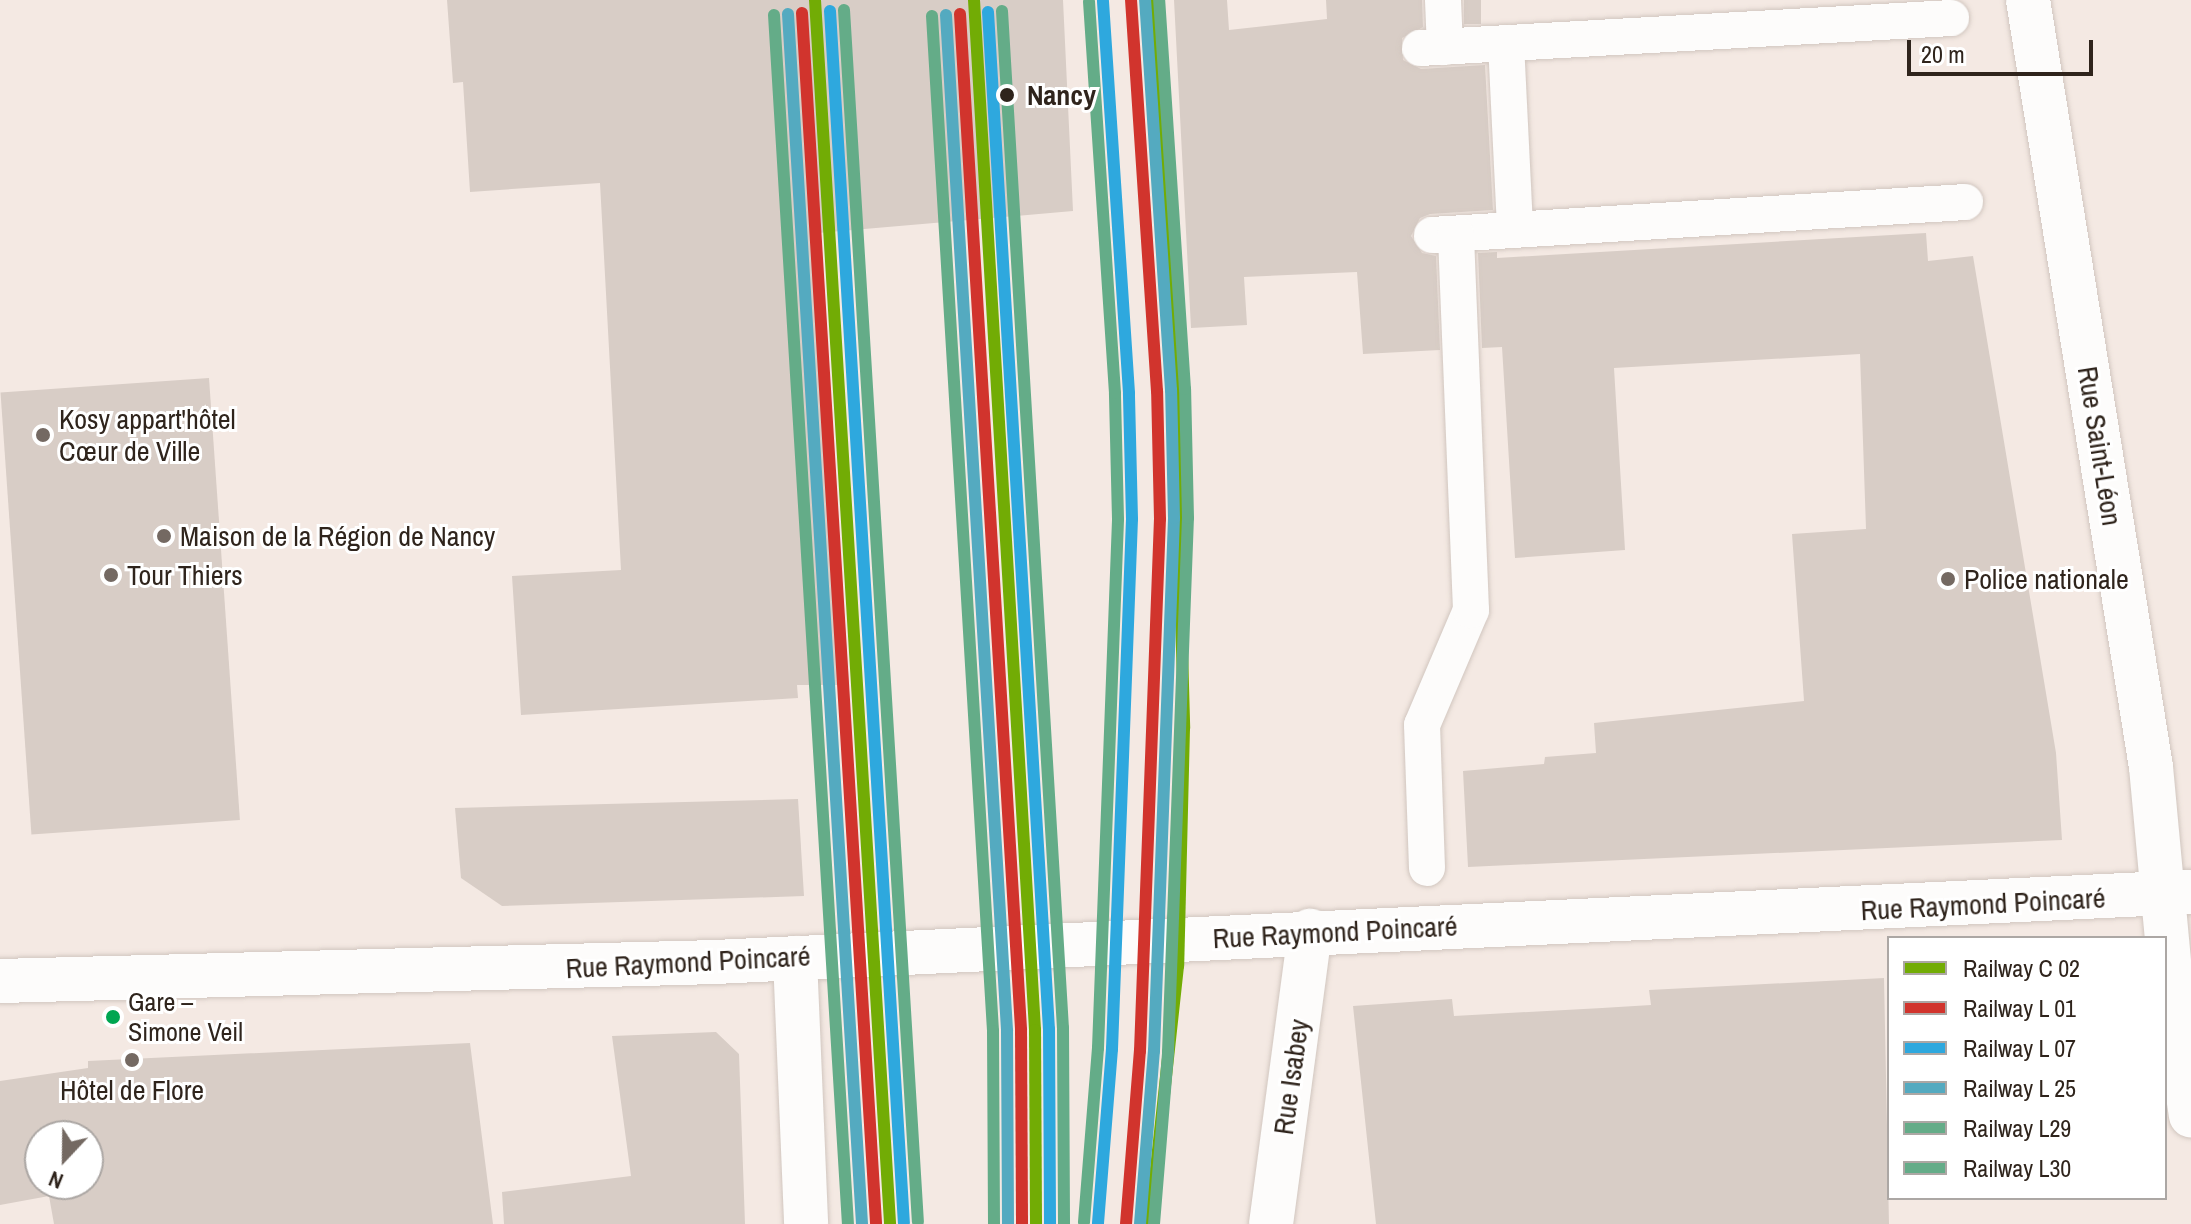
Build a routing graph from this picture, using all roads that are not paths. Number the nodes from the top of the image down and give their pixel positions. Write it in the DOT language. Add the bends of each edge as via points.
graph roads {
  1 [pos="1443,0"];
  2 [pos="2028,0"];
  3 [pos="1951,18"];
  4 [pos="1506,43"];
  5 [pos="1965,202"];
  6 [pos="1515,230"];
  7 [pos="1427,868"];
  8 [pos="2177,893"];
  9 [pos="1310,931"];
  10 [pos="816,957"];
  11 [pos="0,981"];
  12 [pos="2191,1116"];
  13 [pos="806,1224"];
  14 [pos="1271,1224"];
  1 -- 4 [label="street" via="1433,47"];
  2 -- 8 [label="main road, Rue Saint-Léon" via="2151,767"];
  3 -- 4 [label="street"];
  4 -- 6 [label="street"];
  5 -- 6 [label="street"];
  6 -- 7 [label="street" via="1443,234 1471,610 1422,725"];
  8 -- 9 [label="main road, Rue Raymond Poincaré" via="1907,909"];
  8 -- 12 [label="main road, Rue Saint-Léon"];
  9 -- 10 [label="main road, Rue Raymond Poincaré"];
  9 -- 14 [label="main road, Rue Isabey"];
  10 -- 11 [label="main road, Rue Raymond Poincaré" via="369,975 164,974"];
  10 -- 13 [label="main road"];
}
